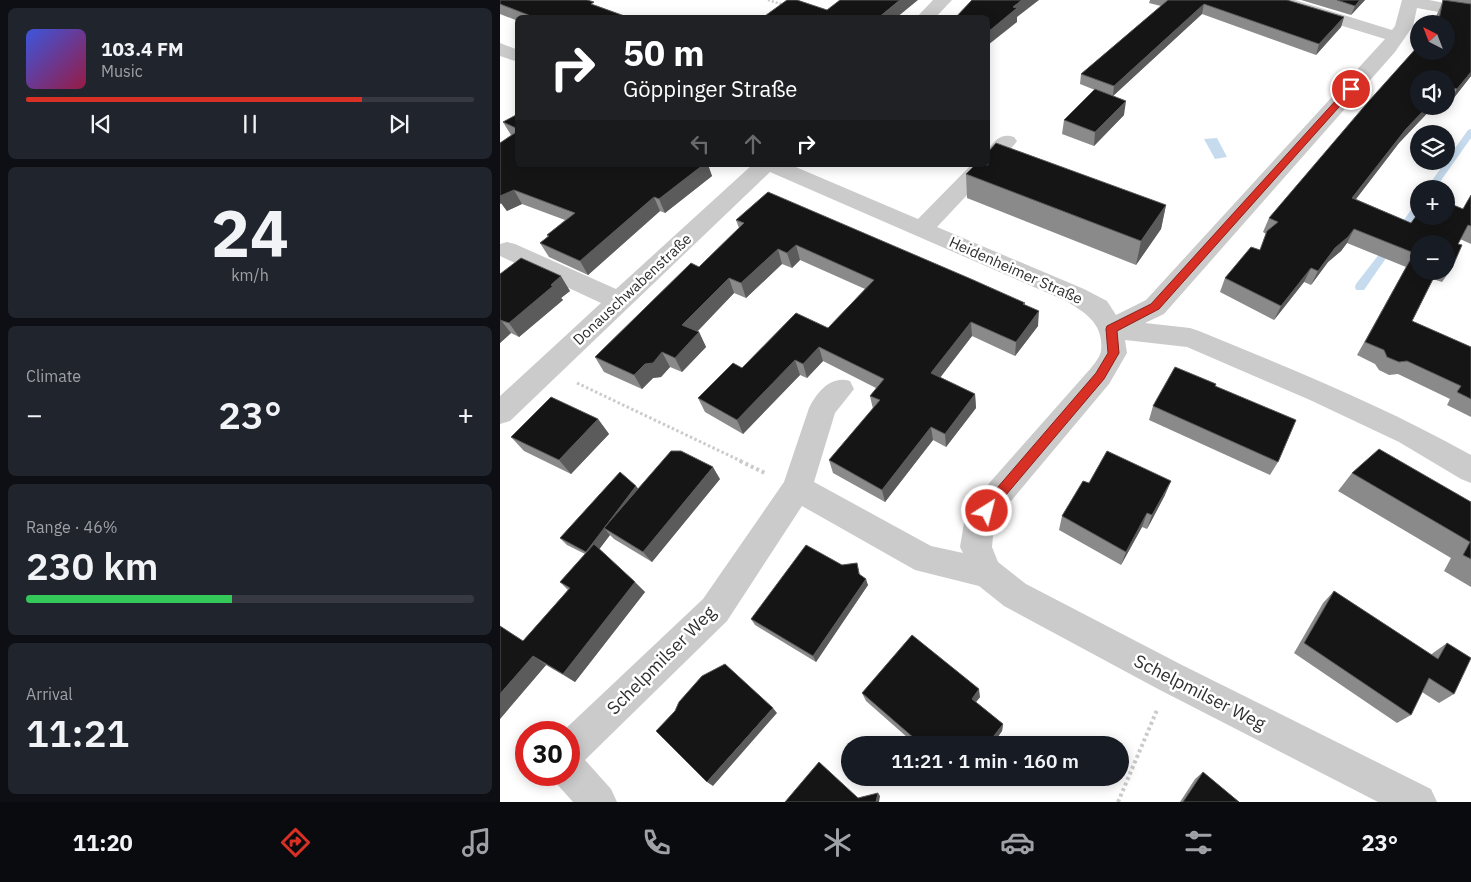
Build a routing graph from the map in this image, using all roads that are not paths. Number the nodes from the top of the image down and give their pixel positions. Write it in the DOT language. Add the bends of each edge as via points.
graph roads {
  1 [pos="943,0"];
  2 [pos="1277,0"];
  3 [pos="1412,1"];
  4 [pos="1471,13"];
  5 [pos="927,15"];
  6 [pos="1396,37"];
  7 [pos="500,49"];
  8 [pos="515,56"];
  9 [pos="1007,141"];
  10 [pos="990,159"];
  11 [pos="763,167"];
  12 [pos="777,167"];
  13 [pos="981,167"];
  14 [pos="922,229"];
  15 [pos="507,250"];
  16 [pos="619,301"];
  17 [pos="1111,329"];
  18 [pos="840,389"];
  19 [pos="500,413"];
  20 [pos="1471,470"];
  21 [pos="797,488"];
  22 [pos="987,574"];
  23 [pos="580,740"];
  24 [pos="580,782"];
  25 [pos="598,802"];
  26 [pos="1418,802"];
  1 -- 5 [label="street"];
  2 -- 6 [label="street"];
  3 -- 4 [label="street"];
  3 -- 6 [label="street" via="1404,26"];
  6 -- 17 [label="street" via="1155,307"];
  7 -- 8 [label="street"];
  9 -- 10 [label="street"];
  11 -- 16 [label="street, Donauschwabenstraße"];
  12 -- 14 [label="street, Heidenheimer Straße"];
  13 -- 14 [label="street"];
  14 -- 17 [label="street, Heidenheimer Straße" via="1075,295 1098,308"];
  15 -- 16 [label="street"];
  16 -- 19 [label="street, Donauschwabenstraße"];
  17 -- 20 [label="street" via="1190,338 1320,392 1409,434"];
  17 -- 22 [label="street" via="1114,353 1100,376 995,498 979,523 976,547"];
  18 -- 21 [label="street, Schelpmilser Weg" via="823,408"];
  21 -- 22 [label="street, Schelpmilser Weg" via="926,560"];
  21 -- 23 [label="street, Schelpmilser Weg" via="714,610"];
  22 -- 26 [label="street, Schelpmilser Weg" via="1015,595 1170,678"];
  24 -- 25 [label="street"];
}
